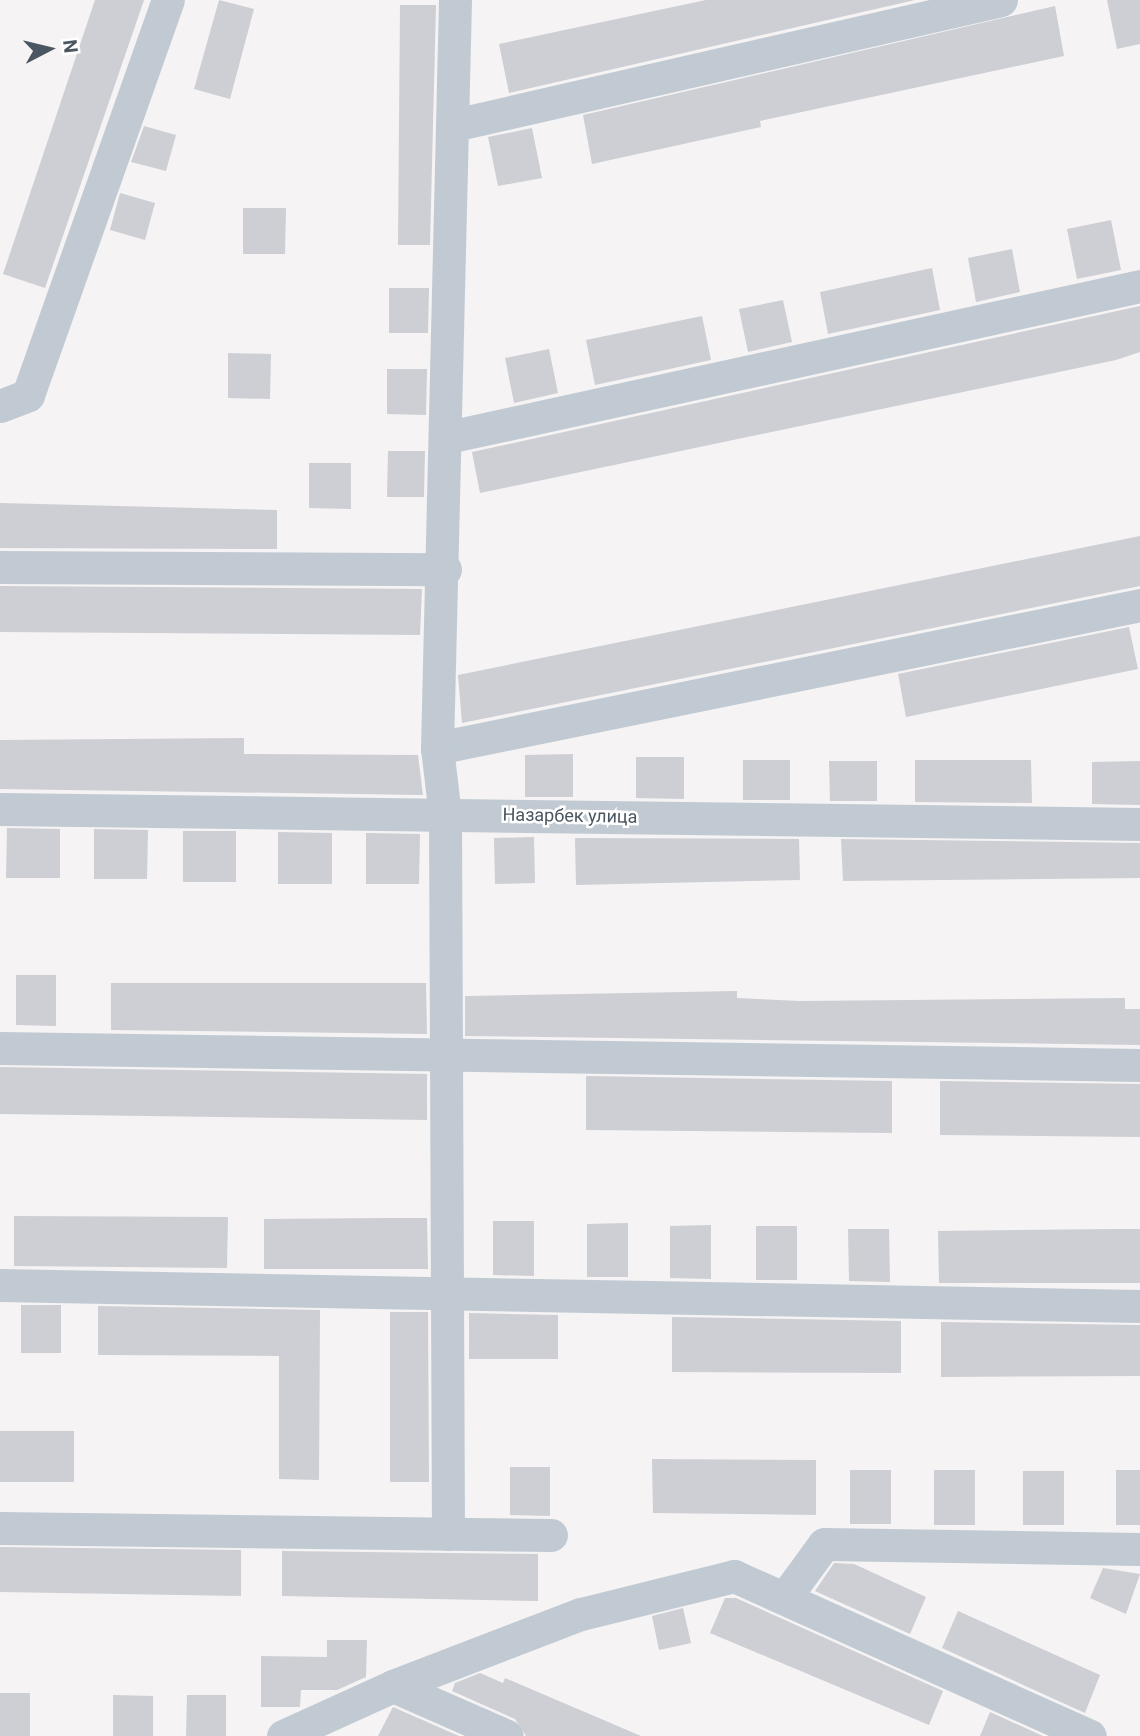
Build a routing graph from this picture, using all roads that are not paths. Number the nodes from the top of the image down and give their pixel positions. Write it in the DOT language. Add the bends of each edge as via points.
graph roads {
  1 [pos="167,0"];
  2 [pos="455,0"];
  3 [pos="1001,0"];
  4 [pos="454,125"];
  5 [pos="1140,286"];
  6 [pos="0,406"];
  7 [pos="448,437"];
  8 [pos="0,567"];
  9 [pos="445,569"];
  10 [pos="1140,605"];
  11 [pos="437,748"];
  12 [pos="0,809"];
  13 [pos="445,814"];
  14 [pos="1140,824"];
  15 [pos="0,1048"];
  16 [pos="447,1055"];
  17 [pos="1140,1065"];
  18 [pos="0,1285"];
  19 [pos="445,1294"];
  20 [pos="1140,1306"];
  21 [pos="0,1528"];
  22 [pos="448,1534"];
  23 [pos="551,1535"];
  24 [pos="1139,1549"];
  25 [pos="786,1596"];
  26 [pos="393,1686"];
  27 [pos="283,1736"];
  28 [pos="507,1736"];
  29 [pos="1090,1736"];
  1 -- 6 [label="street" via="28,395"];
  2 -- 4 [label="street"];
  3 -- 4 [label="street"];
  4 -- 7 [label="street"];
  5 -- 7 [label="street"];
  7 -- 9 [label="street"];
  8 -- 9 [label="street"];
  9 -- 11 [label="street"];
  10 -- 11 [label="street"];
  11 -- 13 [label="street"];
  12 -- 13 [label="street, Назарбек улица"];
  13 -- 14 [label="street, Назарбек улица"];
  13 -- 16 [label="street"];
  15 -- 16 [label="street"];
  16 -- 17 [label="street"];
  16 -- 19 [label="street"];
  18 -- 19 [label="street"];
  19 -- 20 [label="street"];
  19 -- 22 [label="street"];
  21 -- 22 [label="street"];
  22 -- 23 [label="street"];
  24 -- 25 [label="street" via="824,1544"];
  25 -- 26 [label="street" via="734,1576 581,1614"];
  25 -- 29 [label="street"];
  26 -- 27 [label="street"];
  26 -- 28 [label="street"];
}
